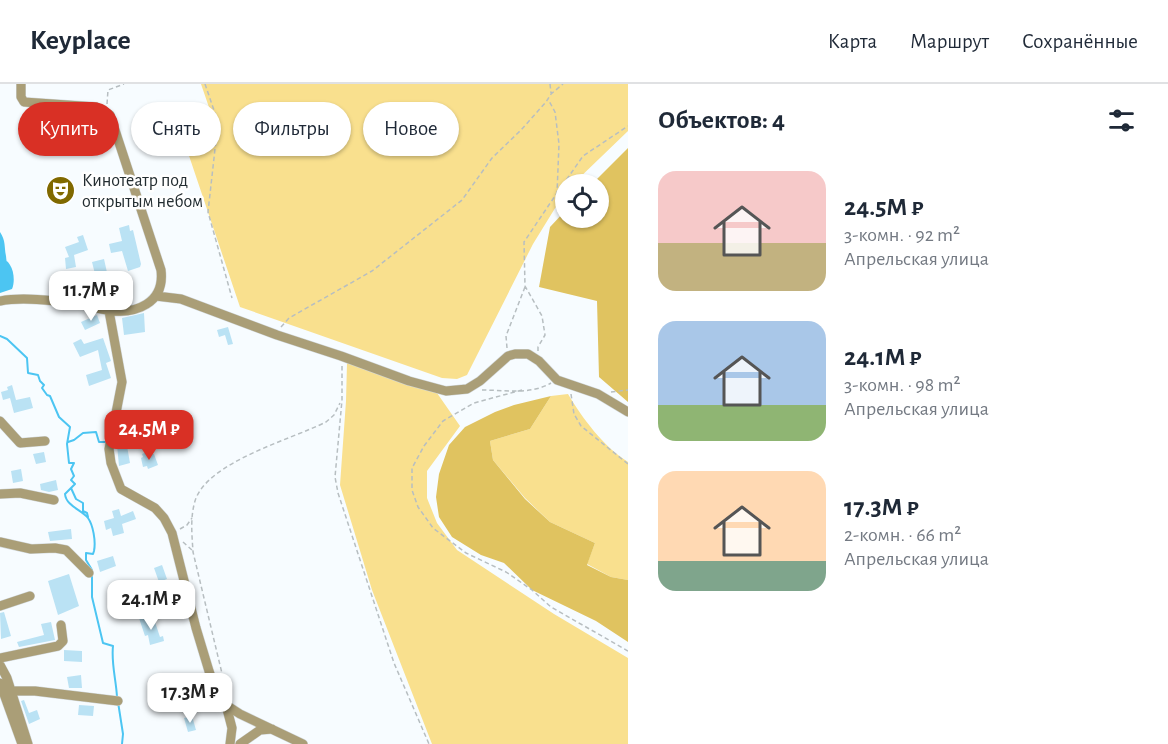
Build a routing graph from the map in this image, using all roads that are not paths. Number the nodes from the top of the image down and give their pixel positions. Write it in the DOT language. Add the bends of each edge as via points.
graph roads {
  1 [pos="21,84"];
  2 [pos="156,296"];
  3 [pos="0,301"];
  4 [pos="109,311"];
  5 [pos="628,412"];
  6 [pos="0,421"];
  7 [pos="45,441"];
  8 [pos="0,494"];
  9 [pos="54,500"];
  10 [pos="0,542"];
  11 [pos="89,573"];
  12 [pos="30,596"];
  13 [pos="0,606"];
  14 [pos="61,625"];
  15 [pos="0,658"];
  16 [pos="0,665"];
  17 [pos="0,683"];
  18 [pos="11,691"];
  19 [pos="118,701"];
  20 [pos="226,705"];
  21 [pos="278,730"];
  22 [pos="22,744"];
  23 [pos="28,744"];
  24 [pos="230,744"];
  25 [pos="240,744"];
  26 [pos="303,744"];
  1 -- 2 [label="street" via="24,102 102,109 112,118 161,270 161,286"];
  2 -- 4 [label="street" via="136,308"];
  2 -- 5 [label="street" via="176,297 276,335 446,391 467,389 508,356 528,354 557,380 598,394"];
  3 -- 4 [label="street" via="67,302"];
  4 -- 20 [label="street" via="122,382 109,444 111,463 121,489 155,508 172,533 212,680"];
  6 -- 7 [label="street" via="20,443"];
  8 -- 9 [label="street" via="20,493"];
  10 -- 11 [label="street" via="31,549 66,550"];
  12 -- 13 [label="street"];
  14 -- 15 [label="street" via="63,641 57,646"];
  16 -- 18 [label="street"];
  17 -- 22 [label="street"];
  18 -- 19 [label="street"];
  18 -- 23 [label="street"];
  20 -- 21 [label="street"];
  20 -- 24 [label="street" via="232,728"];
  21 -- 25 [label="street" via="260,730"];
  21 -- 26 [label="street"];
}
